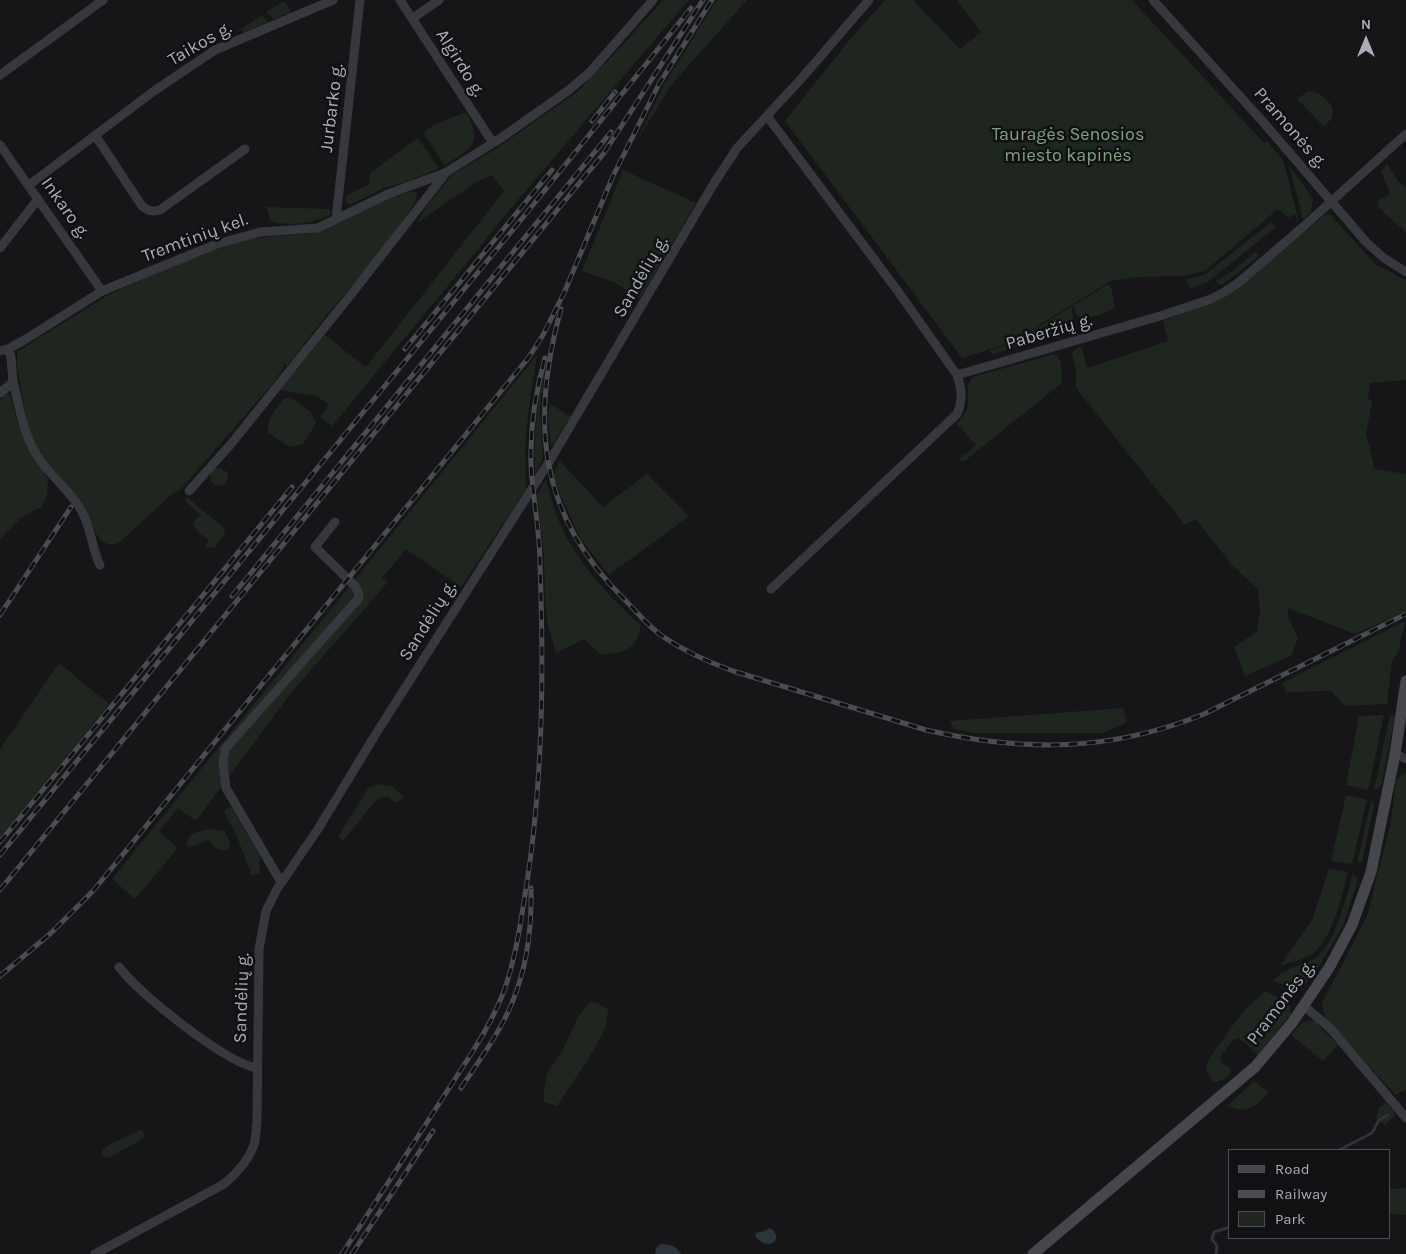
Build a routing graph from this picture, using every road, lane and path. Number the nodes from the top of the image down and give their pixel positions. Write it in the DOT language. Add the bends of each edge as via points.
graph roads {
  1 [pos="103,0"];
  2 [pos="333,0"];
  3 [pos="360,0"];
  4 [pos="400,0"];
  5 [pos="439,0"];
  6 [pos="653,0"];
  7 [pos="869,0"];
  8 [pos="1153,0"];
  9 [pos="413,18"];
  10 [pos="0,76"];
  11 [pos="767,116"];
  12 [pos="1406,134"];
  13 [pos="95,135"];
  14 [pos="493,143"];
  15 [pos="0,145"];
  16 [pos="245,149"];
  17 [pos="445,173"];
  18 [pos="29,185"];
  19 [pos="412,185"];
  20 [pos="38,199"];
  21 [pos="424,200"];
  22 [pos="1330,201"];
  23 [pos="336,219"];
  24 [pos="0,248"];
  25 [pos="1406,272"];
  26 [pos="102,290"];
  27 [pos="4,350"];
  28 [pos="957,375"];
  29 [pos="13,382"];
  30 [pos="0,394"];
  31 [pos="189,491"];
  32 [pos="335,522"];
  33 [pos="100,565"];
  34 [pos="771,589"];
  35 [pos="1406,681"];
  36 [pos="1395,754"];
  37 [pos="1406,759"];
  38 [pos="281,882"];
  39 [pos="119,967"];
  40 [pos="1304,1006"];
  41 [pos="257,1068"];
  42 [pos="1406,1118"];
  43 [pos="94,1254"];
  44 [pos="1033,1254"];
  1 -- 10 [label="street"];
  2 -- 13 [label="street, Taikos g." via="215,50"];
  3 -- 23 [label="street, Jurbarko g."];
  4 -- 9 [label="street, Algirdo g."];
  5 -- 9 [label="street"];
  6 -- 14 [label="street, Tremtinių kel." via="590,72"];
  7 -- 11 [label="street, Sandėlių g."];
  8 -- 22 [label="street, Pramonės g." via="1264,122"];
  9 -- 14 [label="street, Algirdo g."];
  11 -- 28 [label="street"];
  11 -- 38 [label="street, Sandėlių g." via="737,148 713,185 554,454 318,829"];
  12 -- 22 [label="street, Paberžių g."];
  13 -- 16 [label="street" via="142,206 154,212"];
  13 -- 18 [label="street, Taikos g."];
  14 -- 17 [label="street, Tremtinių kel."];
  15 -- 18 [label="street, Inkaro g."];
  17 -- 19 [label="street, Tremtinių kel."];
  17 -- 21 [label="street, Tremtinių kel."];
  18 -- 20 [label="street, Inkaro g."];
  19 -- 21 [label="street" via="423,190"];
  19 -- 23 [label="street, Tremtinių kel."];
  20 -- 24 [label="street"];
  20 -- 26 [label="street, Inkaro g."];
  21 -- 31 [label="street, Tremtinių kel." via="232,444"];
  22 -- 25 [label="street, Pramonės g." via="1366,242"];
  22 -- 28 [label="street, Paberžių g." via="1238,283 1208,300"];
  23 -- 26 [label="street, Tremtinių kel." via="318,228 240,236"];
  26 -- 27 [label="street, Tremtinių kel."];
  27 -- 29 [label="street" via="11,357"];
  28 -- 34 [label="street" via="962,390 957,414"];
  29 -- 30 [label="street"];
  29 -- 33 [label="street" via="32,447 80,507"];
  32 -- 38 [label="street" via="315,547 355,586 358,599 225,749 223,762 226,788"];
  35 -- 36 [label="main road, Pramonės g."];
  36 -- 37 [label="street"];
  36 -- 40 [label="main road, Pramonės g." via="1371,872 1360,907 1329,968"];
  38 -- 41 [label="street, Sandėlių g." via="266,911 259,949"];
  39 -- 41 [label="street" via="142,992 178,1022 240,1062"];
  40 -- 42 [label="street" via="1331,1029"];
  40 -- 44 [label="main road, Pramonės g." via="1255,1067"];
  41 -- 43 [label="street, Sandėlių g." via="254,1145 234,1176 198,1199"];
}
